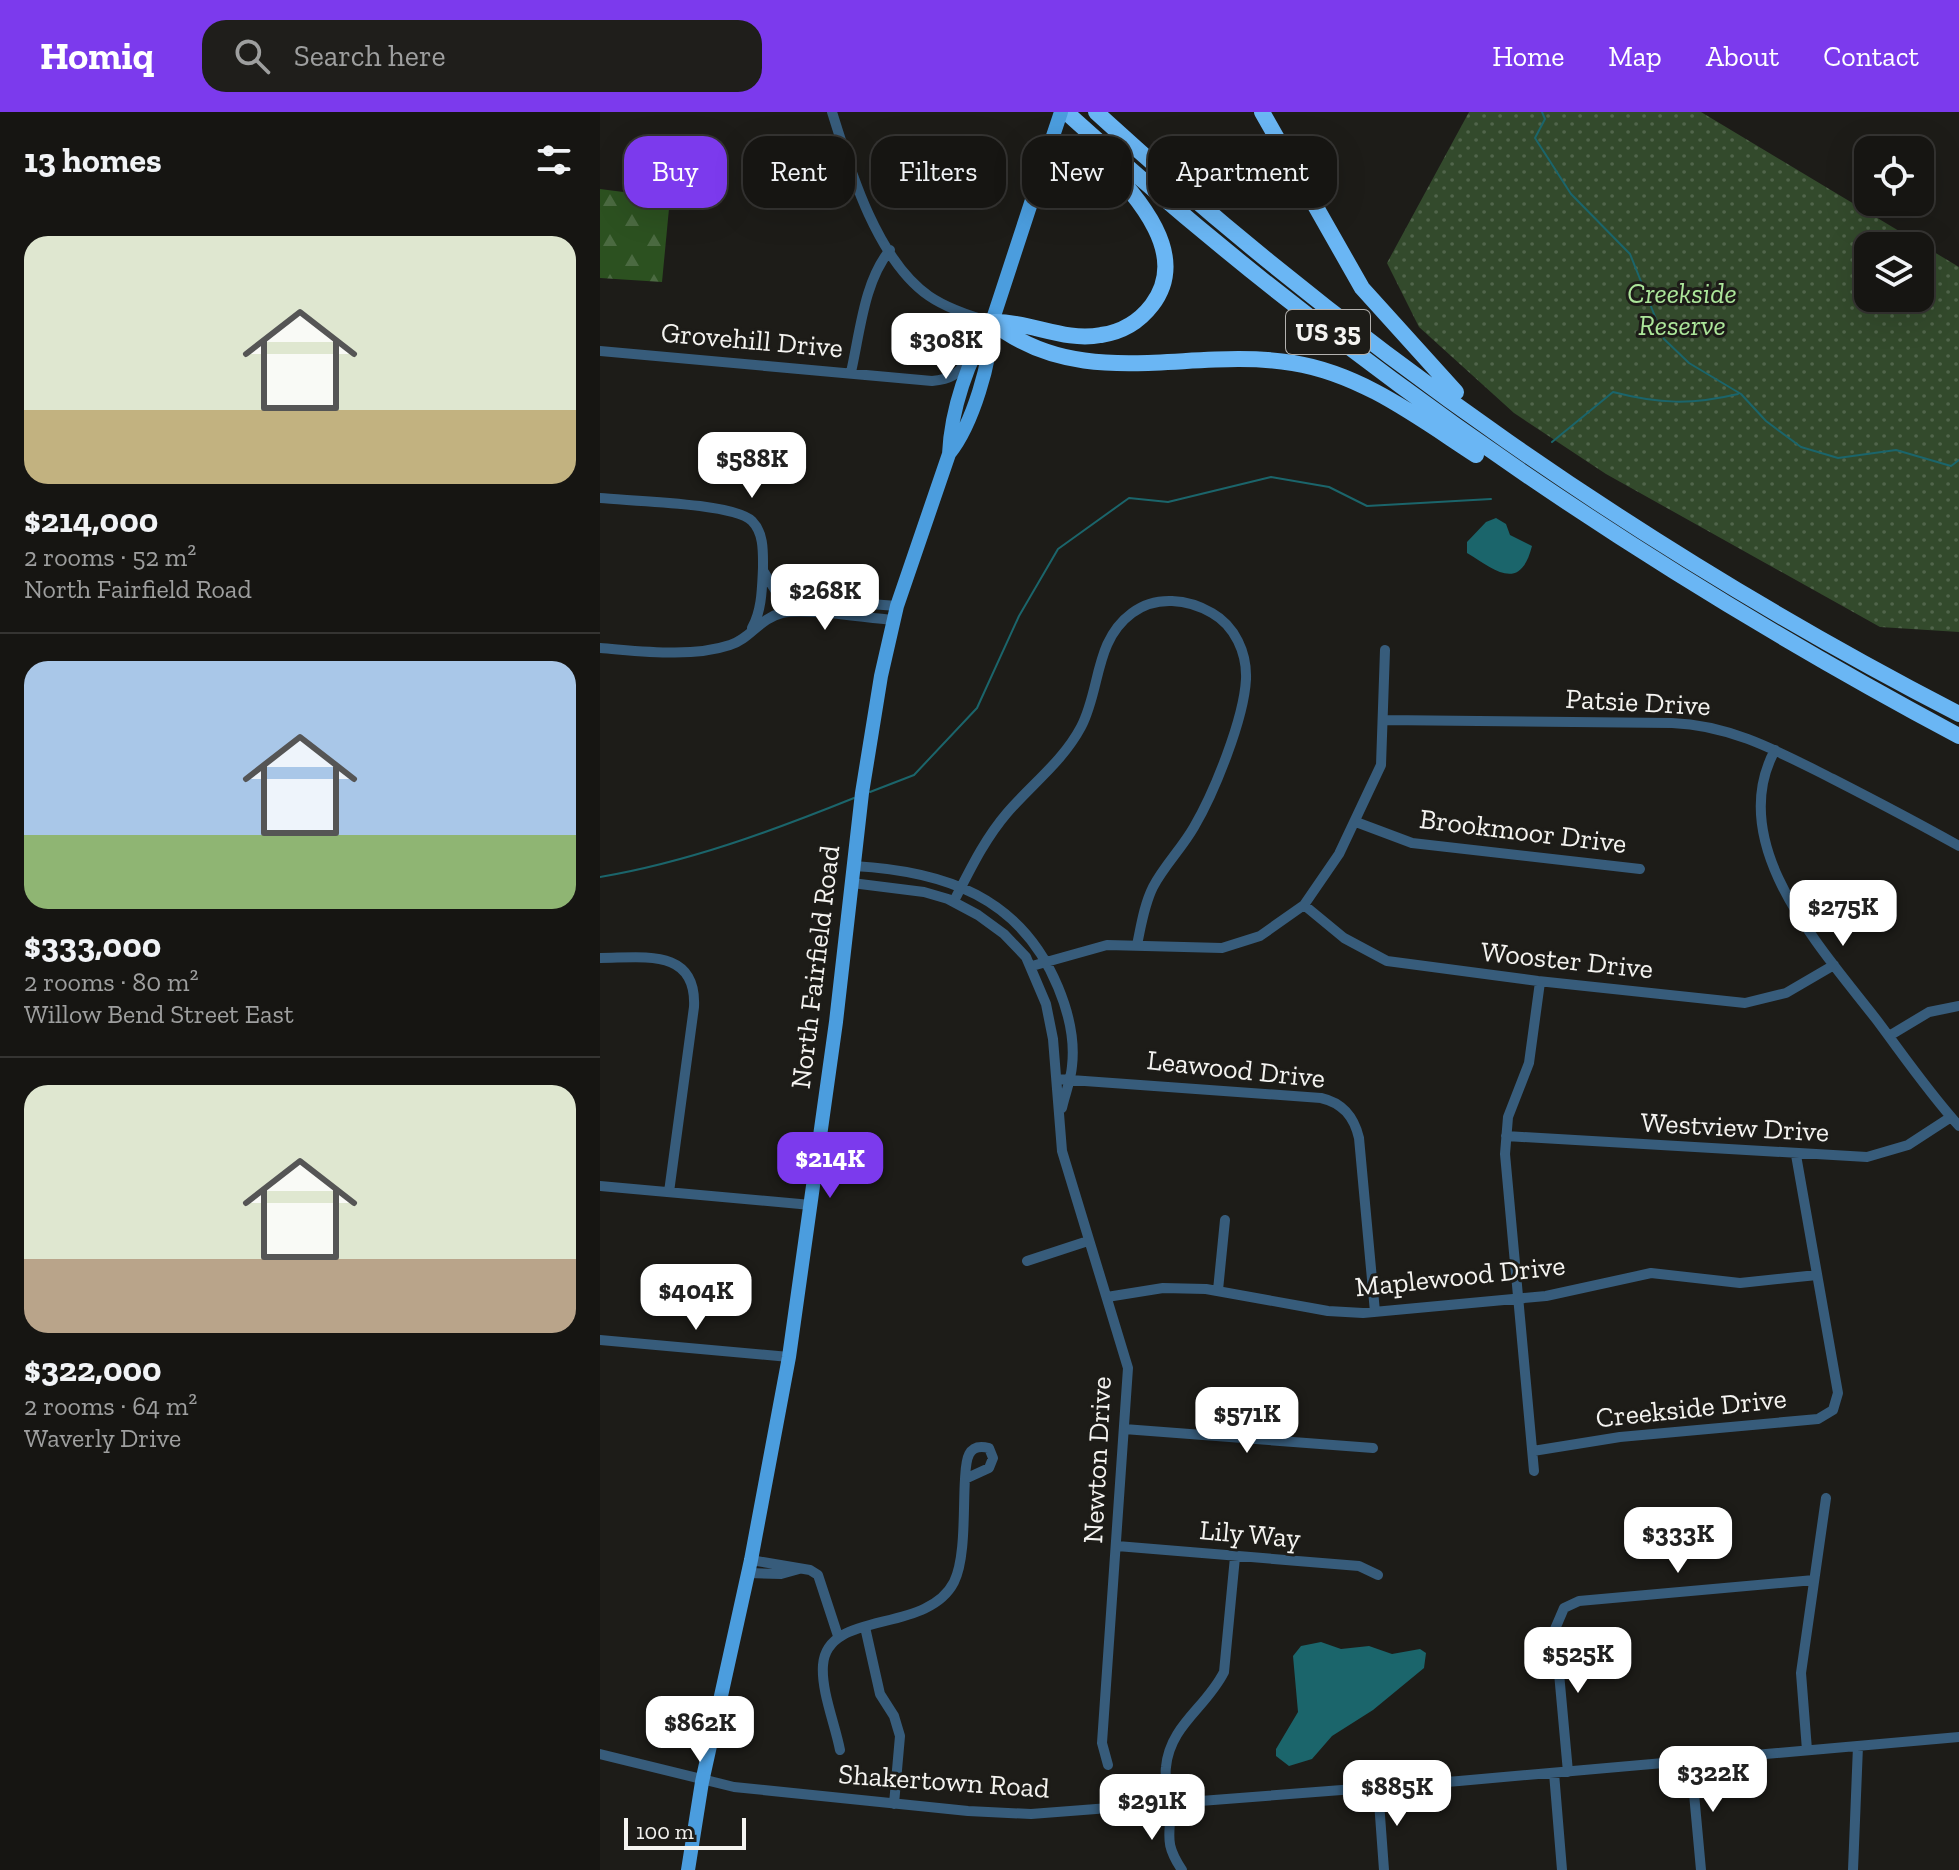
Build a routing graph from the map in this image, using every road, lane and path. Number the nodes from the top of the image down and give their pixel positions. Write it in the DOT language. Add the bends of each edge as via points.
graph roads {
  1 [pos="832,112"];
  2 [pos="1063,112"];
  3 [pos="1096,112"];
  4 [pos="1262,112"];
  5 [pos="890,250"];
  6 [pos="992,322"];
  7 [pos="978,345"];
  8 [pos="600,351"];
  9 [pos="851,372"];
  10 [pos="1524,450"];
  11 [pos="949,454"];
  12 [pos="600,498"];
  13 [pos="1606,530"];
  14 [pos="763,566"];
  15 [pos="895,613"];
  16 [pos="751,630"];
  17 [pos="600,648"];
  18 [pos="1385,650"];
  19 [pos="1959,714"];
  20 [pos="1384,720"];
  21 [pos="1959,736"];
  22 [pos="1775,750"];
  23 [pos="1356,822"];
  24 [pos="1959,846"];
  25 [pos="854,866"];
  26 [pos="1640,869"];
  27 [pos="852,883"];
  28 [pos="962,886"];
  29 [pos="954,901"];
  30 [pos="1304,905"];
  31 [pos="1137,945"];
  32 [pos="600,958"];
  33 [pos="1047,961"];
  34 [pos="1834,965"];
  35 [pos="1032,966"];
  36 [pos="1540,982"];
  37 [pos="1959,1006"];
  38 [pos="1889,1036"];
  39 [pos="1057,1079"];
  40 [pos="1069,1079"];
  41 [pos="1060,1118"];
  42 [pos="1955,1122"];
  43 [pos="1506,1136"];
  44 [pos="1796,1155"];
  45 [pos="600,1186"];
  46 [pos="669,1192"];
  47 [pos="811,1205"];
  48 [pos="1225,1220"];
  49 [pos="1088,1241"];
  50 [pos="1027,1261"];
  51 [pos="1817,1275"];
  52 [pos="1218,1290"];
  53 [pos="1107,1297"];
  54 [pos="1518,1300"];
  55 [pos="1375,1312"];
  56 [pos="600,1340"];
  57 [pos="789,1357"];
  58 [pos="1124,1429"];
  59 [pos="1373,1448"];
  60 [pos="1533,1451"];
  61 [pos="1534,1471"];
  62 [pos="965,1479"];
  63 [pos="1826,1498"];
  64 [pos="1117,1546"];
  65 [pos="1235,1557"];
  66 [pos="749,1566"];
  67 [pos="1378,1575"];
  68 [pos="1814,1580"];
  69 [pos="865,1627"];
  70 [pos="838,1636"];
  71 [pos="1959,1737"];
  72 [pos="1858,1746"];
  73 [pos="840,1750"];
  74 [pos="1807,1750"];
  75 [pos="600,1754"];
  76 [pos="1691,1761"];
  77 [pos="1108,1765"];
  78 [pos="1568,1772"];
  79 [pos="1554,1773"];
  80 [pos="702,1782"];
  81 [pos="1378,1788"];
  82 [pos="894,1804"];
  83 [pos="1171,1805"];
  84 [pos="688,1870"];
  85 [pos="1182,1870"];
  86 [pos="1384,1870"];
  87 [pos="1562,1870"];
  88 [pos="1701,1870"];
  89 [pos="1853,1870"];
  1 -- 5 [label="street" via="863,206"];
  2 -- 6 [label="main road, North Fairfield Road, bridge"];
  2 -- 6 [label="highway" via="1154,226 1168,274 1142,318 1100,336 1066,336 1017,321"];
  2 -- 13 [label="highway, US 35" via="1234,259 1349,348"];
  3 -- 10 [label="highway, US 35" via="1263,256"];
  4 -- 10 [label="highway" via="1362,288 1437,374"];
  5 -- 6 [label="street" via="932,299"];
  5 -- 9 [label="street" via="873,282"];
  6 -- 7 [label="main road, North Fairfield Road"];
  6 -- 11 [label="main road, North Fairfield Road" via="991,349 962,439"];
  6 -- 13 [label="highway" via="1017,342 1077,360 1123,365 1265,360 1319,368 1382,394 1538,495"];
  7 -- 9 [label="street, Grovehill Drive" via="948,380"];
  7 -- 11 [label="main road, North Fairfield Road"];
  8 -- 9 [label="street, Grovehill Drive"];
  10 -- 19 [label="highway, US 35" via="1707,570"];
  11 -- 15 [label="main road, North Fairfield Road"];
  12 -- 14 [label="street" via="737,511 758,530"];
  13 -- 21 [label="highway, US 35" via="1851,679"];
  14 -- 15 [label="street" via="772,586 790,598"];
  14 -- 16 [label="street" via="759,611"];
  15 -- 16 [label="street" via="786,612"];
  15 -- 25 [label="main road, North Fairfield Road" via="875,711"];
  16 -- 17 [label="street" via="724,647"];
  18 -- 20 [label="street"];
  20 -- 22 [label="street, Patsie Drive" via="1687,723 1739,734"];
  20 -- 23 [label="street" via="1381,765"];
  22 -- 24 [label="street, Patsie Drive"];
  22 -- 34 [label="street" via="1759,789 1760,821 1790,903"];
  23 -- 26 [label="street, Brookmoor Drive" via="1412,843"];
  23 -- 30 [label="street"];
  25 -- 27 [label="main road, North Fairfield Road"];
  25 -- 28 [label="street, Newton Drive" via="906,870"];
  27 -- 29 [label="street, Newton Drive" via="893,886"];
  27 -- 47 [label="main road, North Fairfield Road"];
  28 -- 29 [label="street"];
  28 -- 31 [label="street" via="994,829 1079,731 1113,633 1129,615 1150,604 1192,603 1217,616 1235,635 1245,659 1245,688 1215,783 1196,824 1152,889"];
  28 -- 33 [label="street, Newton Drive" via="1010,917"];
  29 -- 35 [label="street, Newton Drive" via="1004,934"];
  30 -- 31 [label="street" via="1260,936 1222,948"];
  30 -- 36 [label="street, Wooster Drive" via="1358,948 1387,961"];
  31 -- 33 [label="street" via="1107,945"];
  32 -- 46 [label="street" via="654,958 678,965 691,980 694,996"];
  33 -- 35 [label="street"];
  33 -- 40 [label="street, Newton Drive" via="1069,1020"];
  34 -- 36 [label="street, Wooster Drive" via="1786,993 1745,1003"];
  34 -- 38 [label="street"];
  35 -- 39 [label="street, Newton Drive" via="1050,1018"];
  36 -- 43 [label="street" via="1529,1063"];
  37 -- 38 [label="street" via="1929,1012"];
  38 -- 42 [label="street"];
  39 -- 40 [label="street, Leawood Drive"];
  39 -- 41 [label="street, Newton Drive"];
  40 -- 41 [label="street, Newton Drive"];
  40 -- 55 [label="street, Leawood Drive" via="1321,1098 1342,1107 1359,1138"];
  41 -- 49 [label="street, Newton Drive" via="1062,1151"];
  42 -- 44 [label="street, Westview Drive" via="1874,1156"];
  43 -- 44 [label="street, Westview Drive"];
  43 -- 54 [label="street"];
  44 -- 51 [label="street"];
  45 -- 46 [label="street"];
  46 -- 47 [label="street"];
  47 -- 57 [label="main road, North Fairfield Road"];
  48 -- 52 [label="street"];
  49 -- 50 [label="street"];
  49 -- 53 [label="street, Newton Drive"];
  51 -- 54 [label="street, Maplewood Drive" via="1740,1283 1651,1273"];
  51 -- 60 [label="street, Creekside Drive" via="1838,1393 1833,1410 1818,1419 1620,1437"];
  52 -- 53 [label="street, Maplewood Drive" via="1163,1288"];
  52 -- 55 [label="street, Maplewood Drive" via="1328,1311"];
  53 -- 58 [label="street, Newton Drive" via="1128,1368"];
  54 -- 55 [label="street, Maplewood Drive"];
  54 -- 60 [label="street"];
  56 -- 57 [label="street"];
  57 -- 66 [label="main road, North Fairfield Road"];
  58 -- 59 [label="street"];
  58 -- 64 [label="street, Newton Drive"];
  60 -- 61 [label="street"];
  62 -- 69 [label="street" via="959,1569 953,1584 916,1615"];
  63 -- 68 [label="street"];
  64 -- 65 [label="street, Lily Way"];
  64 -- 77 [label="street, Newton Drive" via="1102,1743"];
  65 -- 67 [label="street, Lily Way" via="1359,1566"];
  65 -- 83 [label="street" via="1224,1672 1169,1746 1165,1770"];
  66 -- 70 [label="street" via="818,1575"];
  66 -- 80 [label="main road, North Fairfield Road"];
  68 -- 74 [label="street" via="1801,1673"];
  68 -- 78 [label="street" via="1579,1601 1560,1612 1555,1629"];
  69 -- 70 [label="street"];
  69 -- 82 [label="street" via="880,1694 900,1736"];
  70 -- 73 [label="street" via="829,1646 823,1669"];
  71 -- 72 [label="street, Shakertown Road"];
  72 -- 74 [label="street, Shakertown Road"];
  72 -- 89 [label="street"];
  74 -- 76 [label="street, Shakertown Road"];
  75 -- 80 [label="street, Shakertown Road"];
  76 -- 78 [label="street, Shakertown Road"];
  76 -- 88 [label="street"];
  78 -- 79 [label="street, Shakertown Road"];
  79 -- 81 [label="street, Shakertown Road"];
  79 -- 87 [label="street"];
  80 -- 82 [label="street, Shakertown Road"];
  80 -- 84 [label="main road, North Fairfield Road"];
  81 -- 83 [label="street, Shakertown Road"];
  81 -- 86 [label="street"];
  82 -- 83 [label="street, Shakertown Road" via="1031,1814"];
  83 -- 85 [label="street" via="1168,1837"];
}
